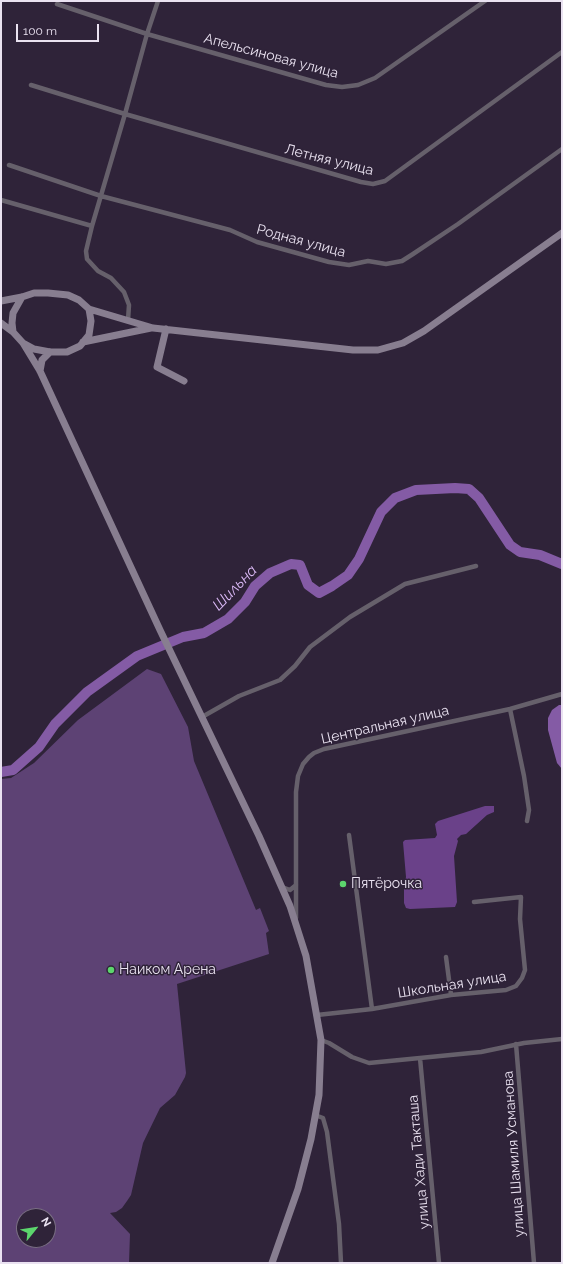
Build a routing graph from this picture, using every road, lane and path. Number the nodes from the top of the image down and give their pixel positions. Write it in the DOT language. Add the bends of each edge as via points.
graph roads {
  1 [pos="158,1"];
  2 [pos="485,1"];
  3 [pos="57,4"];
  4 [pos="147,34"];
  5 [pos="562,52"];
  6 [pos="31,85"];
  7 [pos="125,114"];
  8 [pos="562,149"];
  9 [pos="10,165"];
  10 [pos="100,196"];
  11 [pos="1,200"];
  12 [pos="92,226"];
  13 [pos="562,233"];
  14 [pos="22,297"];
  15 [pos="1,301"];
  16 [pos="88,309"];
  17 [pos="128,320"];
  18 [pos="1,323"];
  19 [pos="153,328"];
  20 [pos="166,329"];
  21 [pos="13,332"];
  22 [pos="83,342"];
  23 [pos="23,343"];
  24 [pos="50,352"];
  25 [pos="40,371"];
  26 [pos="184,381"];
  27 [pos="476,566"];
  28 [pos="562,694"];
  29 [pos="510,710"];
  30 [pos="202,717"];
  31 [pos="527,821"];
  32 [pos="349,835"];
  33 [pos="296,885"];
  34 [pos="282,887"];
  35 [pos="474,902"];
  36 [pos="296,923"];
  37 [pos="446,957"];
  38 [pos="451,994"];
  39 [pos="372,1009"];
  40 [pos="317,1015"];
  41 [pos="562,1038"];
  42 [pos="321,1040"];
  43 [pos="516,1044"];
  44 [pos="420,1058"];
  45 [pos="315,1115"];
  46 [pos="272,1263"];
  47 [pos="341,1263"];
  48 [pos="439,1263"];
  49 [pos="534,1263"];
  1 -- 4 [label="street"];
  2 -- 4 [label="street, Апельсиновая улица" via="375,78 358,85 342,87 326,85"];
  3 -- 4 [label="street, Апельсиновая улица"];
  4 -- 7 [label="street"];
  5 -- 7 [label="street, Летняя улица" via="385,181 373,184"];
  6 -- 7 [label="street, Летняя улица"];
  7 -- 10 [label="street"];
  8 -- 10 [label="street, Родная улица" via="413,254 402,261 386,264 368,261 350,264 329,262 257,242 230,230"];
  9 -- 10 [label="street, Родная улица"];
  10 -- 12 [label="street"];
  11 -- 12 [label="street"];
  12 -- 17 [label="street" via="86,251 87,259 124,292 129,305"];
  13 -- 20 [label="street" via="424,331 403,343 378,350 354,350"];
  14 -- 15 [label="street"];
  14 -- 16 [label="street" via="48,292 68,295 79,300"];
  14 -- 21 [label="street" via="13,313"];
  16 -- 17 [label="street"];
  16 -- 22 [label="street" via="91,321 89,335"];
  17 -- 19 [label="street"];
  18 -- 21 [label="street"];
  19 -- 20 [label="street"];
  19 -- 22 [label="street"];
  20 -- 26 [label="street" via="158,367"];
  21 -- 23 [label="street"];
  22 -- 24 [label="street" via="67,352"];
  23 -- 24 [label="street" via="34,350"];
  23 -- 25 [label="street"];
  24 -- 25 [label="street" via="42,360"];
  25 -- 30 [label="street"];
  27 -- 30 [label="street" via="405,584 350,617 310,647 296,666 280,680 240,696"];
  28 -- 29 [label="street, Центральная улица"];
  29 -- 31 [label="street" via="524,776 529,810"];
  29 -- 33 [label="street, Центральная улица" via="324,749 308,757 298,776 296,792"];
  30 -- 34 [label="street"];
  32 -- 39 [label="street"];
  33 -- 34 [label="street" via="290,890"];
  33 -- 36 [label="street, Центральная улица"];
  34 -- 36 [label="street"];
  35 -- 38 [label="street, Школьная улица" via="522,897 520,919 525,970 516,986 506,990"];
  36 -- 40 [label="street" via="306,956"];
  37 -- 38 [label="street"];
  38 -- 39 [label="street, Школьная улица"];
  39 -- 40 [label="street, Школьная улица"];
  40 -- 42 [label="street"];
  41 -- 43 [label="street"];
  42 -- 44 [label="street" via="369,1063"];
  42 -- 45 [label="street" via="319,1095"];
  43 -- 44 [label="street" via="481,1052"];
  43 -- 49 [label="street, улица Шамиля Усманова"];
  44 -- 48 [label="street, улица Хади Такташа"];
  45 -- 46 [label="street" via="312,1139 298,1189"];
  45 -- 47 [label="street" via="323,1118 327,1132 339,1224"];
}
